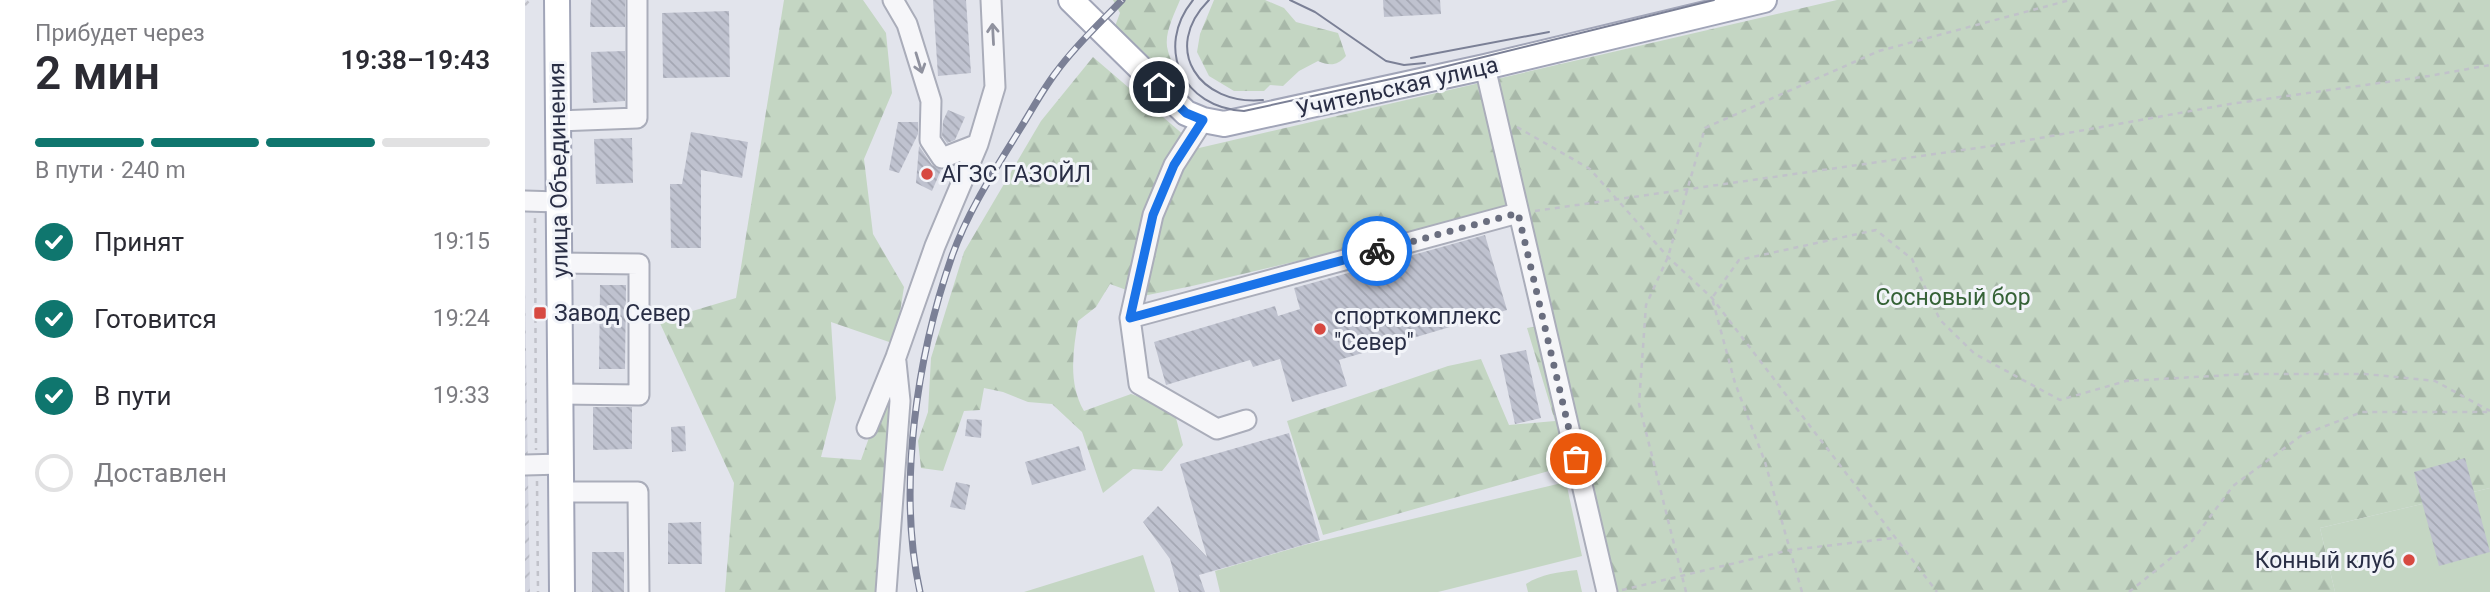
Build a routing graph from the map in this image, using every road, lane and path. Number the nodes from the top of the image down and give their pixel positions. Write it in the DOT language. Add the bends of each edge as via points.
graph roads {
  1 [pos="530,0"];
  2 [pos="557,0"];
  3 [pos="637,0"];
  4 [pos="893,0"];
  5 [pos="991,0"];
  6 [pos="1071,0"];
  7 [pos="1764,0"];
  8 [pos="2070,0"];
  9 [pos="525,5"];
  10 [pos="2490,65"];
  11 [pos="1485,67"];
  12 [pos="1514,117"];
  13 [pos="1203,120"];
  14 [pos="558,121"];
  15 [pos="978,144"];
  16 [pos="1689,189"];
  17 [pos="1617,199"];
  18 [pos="539,201"];
  19 [pos="1518,213"];
  20 [pos="1668,257"];
  21 [pos="559,263"];
  22 [pos="1712,298"];
  23 [pos="1130,318"];
  24 [pos="896,357"];
  25 [pos="560,394"];
  26 [pos="2490,412"];
  27 [pos="1246,420"];
  28 [pos="867,428"];
  29 [pos="541,465"];
  30 [pos="561,492"];
  31 [pos="1895,538"];
  32 [pos="1790,550"];
  33 [pos="1682,576"];
  34 [pos="538,592"];
  35 [pos="562,592"];
  36 [pos="639,592"];
  37 [pos="886,592"];
  38 [pos="1607,592"];
  39 [pos="1616,592"];
  40 [pos="1686,592"];
  41 [pos="1801,592"];
  42 [pos="1937,592"];
  43 [pos="2129,592"];
  1 -- 9 [label="path"];
  2 -- 14 [label="main road, улица Объединения"];
  3 -- 14 [label="lane" via="637,118"];
  4 -- 15 [label="lane, one-way" via="907,24 931,100 930,140 942,158"];
  15 -- 5 [label="lane, one-way" via="995,87"];
  6 -- 13 [label="main road" via="1186,113"];
  7 -- 11 [label="main road, Учительская улица"];
  8 -- 16 [label="path" via="1879,51 1705,128"];
  10 -- 16 [label="path" via="2012,143"];
  11 -- 13 [label="main road, Учительская улица" via="1224,124"];
  11 -- 19 [label="lane"];
  12 -- 17 [label="path" via="1517,128 1590,169"];
  13 -- 23 [label="lane" via="1174,165 1153,215"];
  14 -- 18 [label="main road, улица Объединения"];
  15 -- 24 [label="lane"];
  16 -- 17 [label="path"];
  16 -- 20 [label="path"];
  17 -- 19 [label="path"];
  17 -- 20 [label="path"];
  18 -- 21 [label="main road, улица Объединения"];
  18 -- 29 [label="path"];
  19 -- 23 [label="lane"];
  19 -- 38 [label="lane"];
  20 -- 22 [label="path"];
  20 -- 33 [label="path" via="1646,304 1639,404"];
  21 -- 25 [label="main road, улица Объединения"];
  21 -- 25 [label="lane" via="639,264 639,395"];
  22 -- 26 [label="path" via="1739,260 1876,230 1912,259 1940,320 1975,354 2060,400 2126,381 2247,373 2365,374 2435,381"];
  22 -- 31 [label="path"];
  22 -- 32 [label="path"];
  23 -- 27 [label="lane" via="1139,384 1216,429"];
  24 -- 28 [label="lane"];
  24 -- 37 [label="lane" via="900,401"];
  25 -- 29 [label="main road, улица Объединения"];
  26 -- 43 [label="path" via="2362,412 2301,435 2232,486 2192,541"];
  29 -- 30 [label="main road, улица Объединения"];
  29 -- 34 [label="path"];
  30 -- 35 [label="main road, улица Объединения"];
  30 -- 36 [label="lane" via="638,492"];
  31 -- 32 [label="path"];
  31 -- 42 [label="path"];
  32 -- 33 [label="path"];
  32 -- 41 [label="path"];
  33 -- 39 [label="path"];
  33 -- 40 [label="path"];
}
